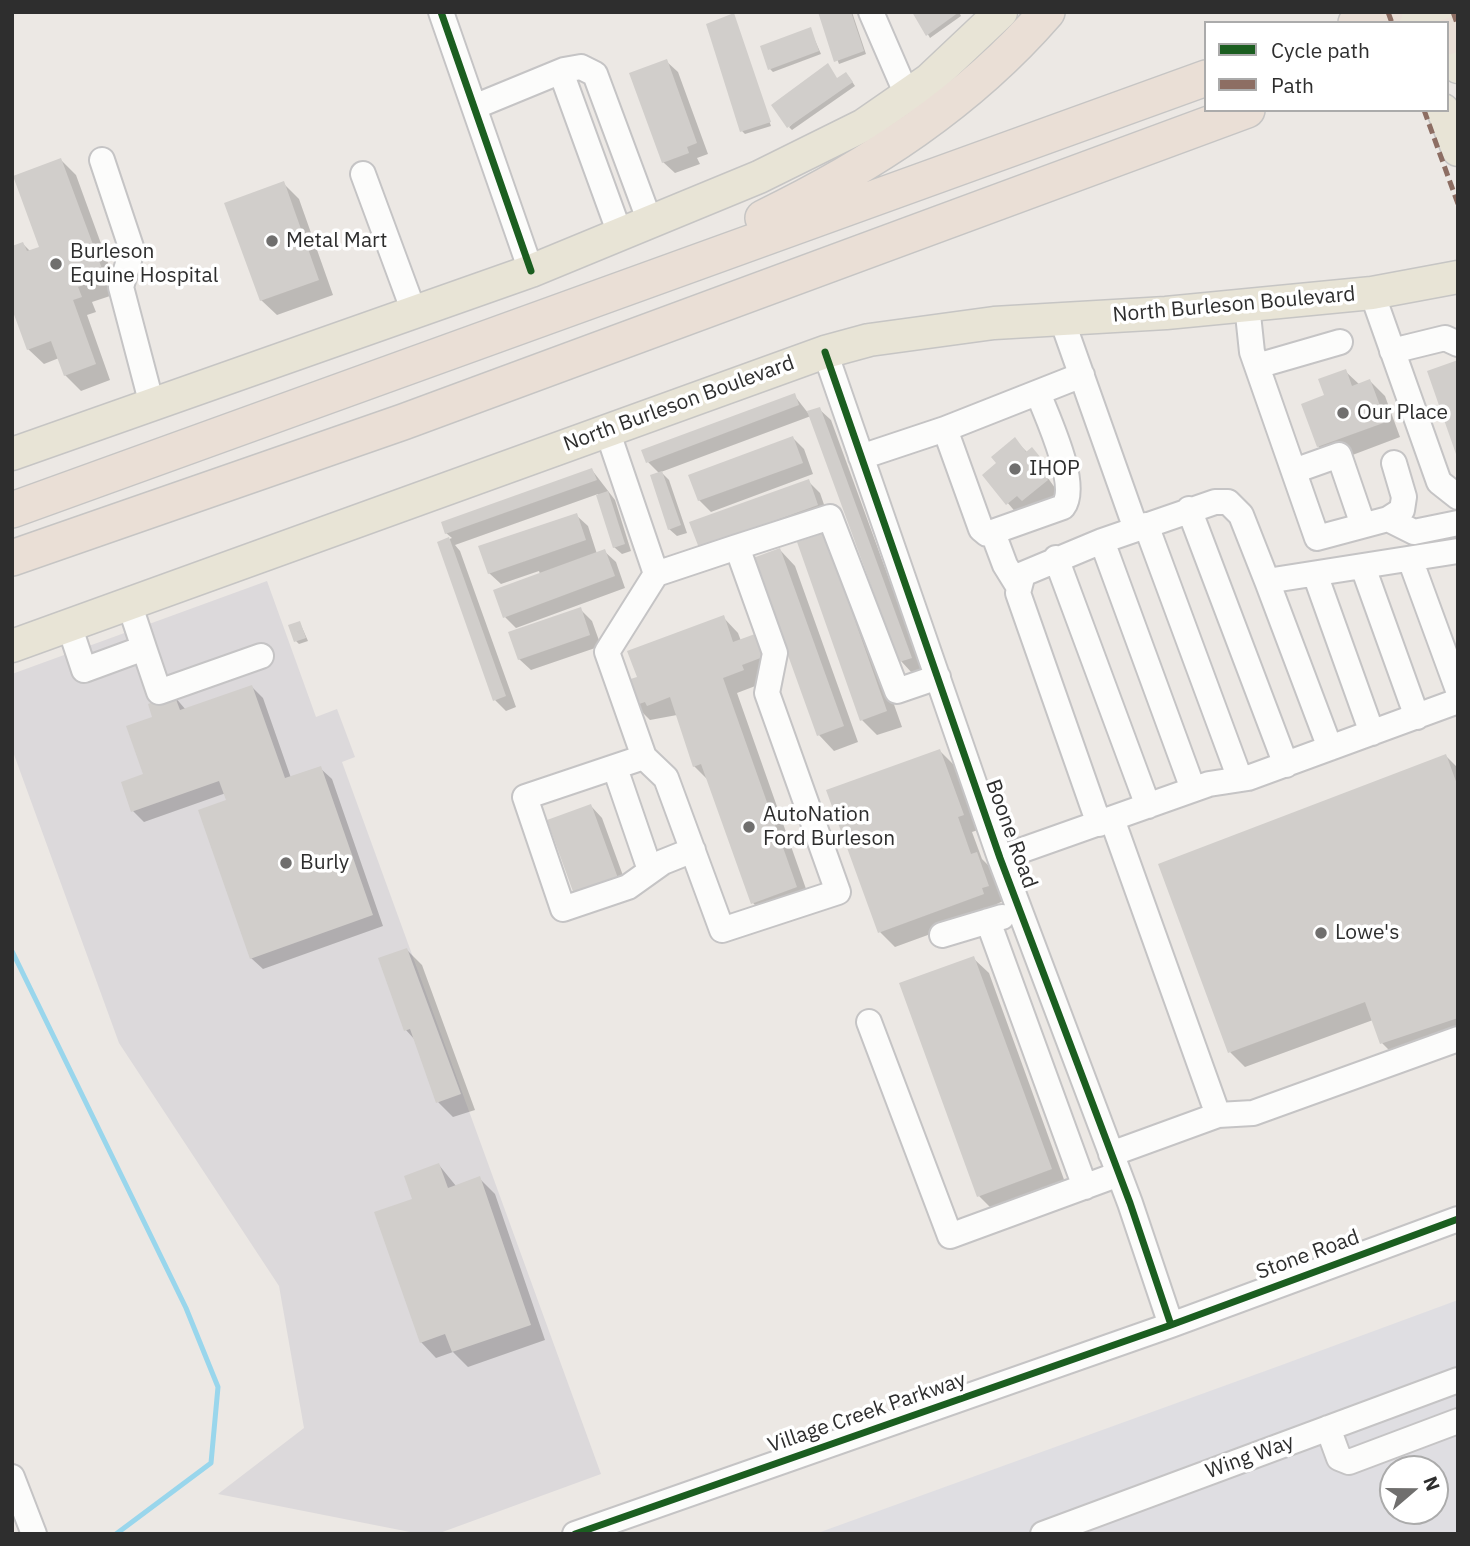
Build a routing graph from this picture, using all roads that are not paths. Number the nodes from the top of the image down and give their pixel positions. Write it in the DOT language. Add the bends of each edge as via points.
graph roads {
  1 [pos="441,12"];
  2 [pos="871,12"];
  3 [pos="1001,12"];
  4 [pos="1047,12"];
  5 [pos="1385,12"];
  6 [pos="1361,21"];
  7 [pos="1449,43"];
  8 [pos="1458,67"];
  9 [pos="561,72"];
  10 [pos="1204,79"];
  11 [pos="907,95"];
  12 [pos="474,107"];
  13 [pos="1242,112"];
  14 [pos="102,160"];
  15 [pos="363,174"];
  16 [pos="650,222"];
  17 [pos="620,234"];
  18 [pos="531,271"];
  19 [pos="1458,277"];
  20 [pos="625,286"];
  21 [pos="1372,293"];
  22 [pos="1247,305"];
  23 [pos="414,312"];
  24 [pos="1062,320"];
  25 [pos="1340,342"];
  26 [pos="1458,344"];
  27 [pos="1392,351"];
  28 [pos="825,352"];
  29 [pos="1257,366"];
  30 [pos="1082,375"];
  31 [pos="1038,393"];
  32 [pos="152,405"];
  33 [pos="945,429"];
  34 [pos="607,430"];
  35 [pos="12,454"];
  36 [pos="861,457"];
  37 [pos="1394,463"];
  38 [pos="1294,471"];
  39 [pos="75,486"];
  40 [pos="12,493"];
  41 [pos="1458,497"];
  42 [pos="1189,509"];
  43 [pos="12,510"];
  44 [pos="1388,519"];
  45 [pos="1458,523"];
  46 [pos="1363,525"];
  47 [pos="1141,527"];
  48 [pos="93,530"];
  49 [pos="993,533"];
  50 [pos="1102,541"];
  51 [pos="737,547"];
  52 [pos="1457,552"];
  53 [pos="12,558"];
  54 [pos="1056,558"];
  55 [pos="1409,559"];
  56 [pos="1363,567"];
  57 [pos="12,570"];
  58 [pos="656,574"];
  59 [pos="1315,574"];
  60 [pos="1267,581"];
  61 [pos="1018,586"];
  62 [pos="129,603"];
  63 [pos="69,625"];
  64 [pos="12,646"];
  65 [pos="144,648"];
  66 [pos="261,656"];
  67 [pos="938,677"];
  68 [pos="1458,690"];
  69 [pos="1458,701"];
  70 [pos="1417,717"];
  71 [pos="1372,733"];
  72 [pos="1329,748"];
  73 [pos="644,757"];
  74 [pos="1286,765"];
  75 [pos="615,768"];
  76 [pos="1240,779"];
  77 [pos="1194,789"];
  78 [pos="1148,806"];
  79 [pos="1106,821"];
  80 [pos="693,850"];
  81 [pos="1000,858"];
  82 [pos="650,870"];
  83 [pos="1020,910"];
  84 [pos="988,921"];
  85 [pos="943,935"];
  86 [pos="869,1022"];
  87 [pos="1458,1039"];
  88 [pos="1218,1115"];
  89 [pos="1115,1164"];
  90 [pos="1085,1187"];
  91 [pos="1458,1219"];
  92 [pos="1171,1325"];
  93 [pos="1458,1380"];
  94 [pos="1458,1420"];
  95 [pos="1328,1428"];
  96 [pos="12,1477"];
  97 [pos="34,1534"];
  98 [pos="575,1534"];
  99 [pos="1042,1534"];
  1 -- 12 [label="street"];
  2 -- 11 [label="street"];
  3 -- 11 [label="main road"];
  4 -- 20 [label="highway" via="971,88 883,155"];
  5 -- 6 [label="highway"];
  7 -- 8 [label="main road"];
  9 -- 12 [label="street"];
  9 -- 16 [label="street" via="581,67 595,74"];
  9 -- 17 [label="street"];
  10 -- 20 [label="highway"];
  11 -- 16 [label="main road" via="808,155"];
  12 -- 18 [label="street"];
  13 -- 48 [label="highway" via="416,417"];
  14 -- 32 [label="street" via="132,250 121,287"];
  15 -- 23 [label="street"];
  16 -- 17 [label="main road"];
  17 -- 18 [label="main road"];
  18 -- 23 [label="main road"];
  19 -- 21 [label="main road, North Burleson Boulevard"];
  20 -- 39 [label="highway"];
  21 -- 22 [label="main road, North Burleson Boulevard"];
  21 -- 27 [label="street"];
  22 -- 24 [label="main road, North Burleson Boulevard"];
  22 -- 29 [label="street"];
  23 -- 32 [label="main road"];
  24 -- 28 [label="main road, North Burleson Boulevard" via="994,323 869,340"];
  24 -- 30 [label="street"];
  25 -- 29 [label="street"];
  26 -- 27 [label="street" via="1445,338"];
  27 -- 41 [label="street" via="1439,481"];
  28 -- 34 [label="main road, North Burleson Boulevard"];
  28 -- 36 [label="street, Boone Road"];
  29 -- 38 [label="street"];
  30 -- 31 [label="street"];
  30 -- 47 [label="street"];
  31 -- 33 [label="street"];
  31 -- 49 [label="street" via="1060,453 1068,500 1063,507"];
  32 -- 35 [label="main road"];
  33 -- 36 [label="street"];
  33 -- 49 [label="street" via="981,529"];
  34 -- 58 [label="street"];
  34 -- 62 [label="main road, North Burleson Boulevard"];
  36 -- 67 [label="street, Boone Road"];
  37 -- 44 [label="street" via="1404,498 1402,510"];
  38 -- 46 [label="street" via="1317,537"];
  38 -- 46 [label="street" via="1339,455"];
  39 -- 40 [label="highway" via="50,480"];
  39 -- 43 [label="highway"];
  42 -- 47 [label="street"];
  42 -- 60 [label="street" via="1222,501 1235,508"];
  42 -- 74 [label="street"];
  44 -- 45 [label="street" via="1414,532"];
  44 -- 46 [label="street"];
  47 -- 50 [label="street"];
  47 -- 76 [label="street"];
  48 -- 53 [label="highway"];
  48 -- 57 [label="highway"];
  49 -- 61 [label="street" via="1004,565"];
  50 -- 54 [label="street"];
  50 -- 77 [label="street"];
  51 -- 58 [label="street"];
  51 -- 67 [label="street" via="830,517 897,691"];
  51 -- 80 [label="street" via="775,653 767,692 838,892 722,930"];
  52 -- 55 [label="street"];
  54 -- 61 [label="street" via="1029,569 1019,578"];
  54 -- 78 [label="street"];
  55 -- 56 [label="street"];
  55 -- 68 [label="street"];
  56 -- 59 [label="street"];
  56 -- 70 [label="street"];
  58 -- 73 [label="street" via="607,652"];
  59 -- 60 [label="street"];
  59 -- 71 [label="street"];
  60 -- 72 [label="street"];
  61 -- 79 [label="street"];
  62 -- 63 [label="main road, North Burleson Boulevard"];
  62 -- 65 [label="street"];
  63 -- 64 [label="main road, North Burleson Boulevard"];
  63 -- 65 [label="street" via="85,670"];
  65 -- 66 [label="street" via="159,692"];
  67 -- 81 [label="street, Boone Road"];
  69 -- 70 [label="street"];
  70 -- 71 [label="street"];
  71 -- 72 [label="street"];
  72 -- 74 [label="street"];
  73 -- 75 [label="street"];
  73 -- 80 [label="street" via="666,778"];
  74 -- 76 [label="street"];
  75 -- 82 [label="street"];
  75 -- 82 [label="street" via="525,797 563,909 628,887"];
  76 -- 77 [label="street"];
  77 -- 78 [label="street"];
  78 -- 79 [label="street"];
  79 -- 81 [label="street"];
  79 -- 88 [label="street"];
  80 -- 82 [label="street"];
  81 -- 83 [label="street, Boone Road"];
  83 -- 84 [label="street"];
  83 -- 89 [label="street, Boone Road"];
  84 -- 85 [label="street"];
  84 -- 90 [label="street"];
  86 -- 90 [label="street" via="950,1237"];
  87 -- 88 [label="street" via="1253,1113"];
  88 -- 89 [label="street"];
  89 -- 90 [label="street"];
  89 -- 92 [label="street, Boone Road"];
  91 -- 92 [label="street, Stone Road"];
  92 -- 98 [label="street, Village Creek Parkway"];
  93 -- 95 [label="street, Wing Way"];
  94 -- 95 [label="street" via="1349,1462 1339,1458"];
  95 -- 99 [label="street, Wing Way"];
  96 -- 97 [label="street"];
}
